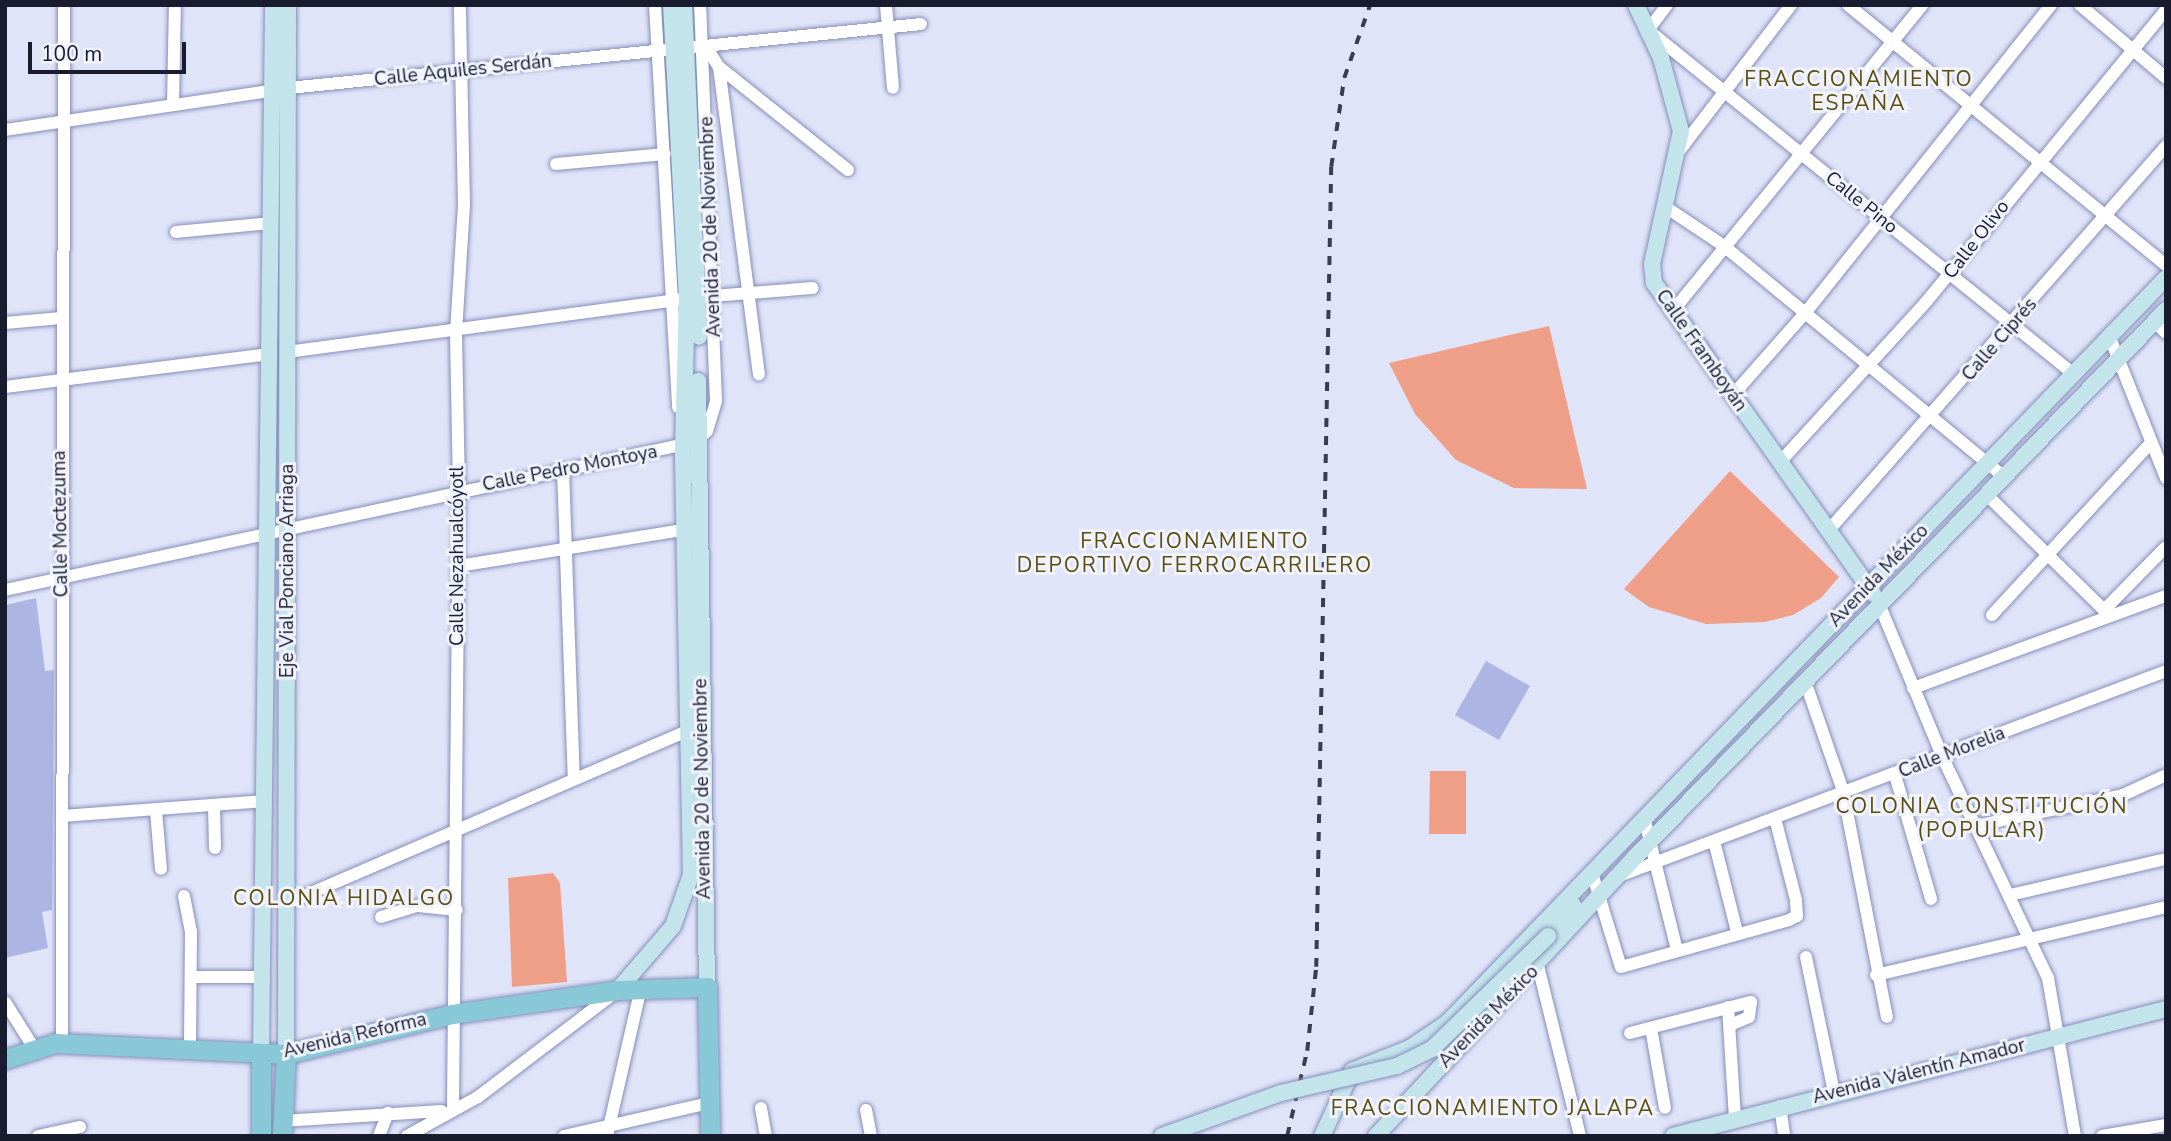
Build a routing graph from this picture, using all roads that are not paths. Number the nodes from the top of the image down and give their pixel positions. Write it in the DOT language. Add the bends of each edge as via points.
graph roads {
  1 [pos="64,5"];
  2 [pos="175,5"];
  3 [pos="273,5"];
  4 [pos="288,5"];
  5 [pos="460,5"];
  6 [pos="656,5"];
  7 [pos="671,5"];
  8 [pos="684,5"];
  9 [pos="700,5"];
  10 [pos="886,5"];
  11 [pos="1636,5"];
  12 [pos="1667,5"];
  13 [pos="1791,5"];
  14 [pos="1848,5"];
  15 [pos="1922,5"];
  16 [pos="2051,5"];
  17 [pos="2080,5"];
  18 [pos="2166,10"];
  19 [pos="921,24"];
  20 [pos="888,27"];
  21 [pos="1648,30"];
  22 [pos="1894,42"];
  23 [pos="705,45"];
  24 [pos="674,47"];
  25 [pos="2132,50"];
  26 [pos="719,67"];
  27 [pos="460,73"];
  28 [pos="2166,78"];
  29 [pos="893,88"];
  30 [pos="281,89"];
  31 [pos="1725,93"];
  32 [pos="173,105"];
  33 [pos="1969,105"];
  34 [pos="64,122"];
  35 [pos="5,130"];
  36 [pos="2166,146"];
  37 [pos="1679,151"];
  38 [pos="665,154"];
  39 [pos="1802,155"];
  40 [pos="2038,162"];
  41 [pos="556,164"];
  42 [pos="848,170"];
  43 [pos="1667,208"];
  44 [pos="2106,216"];
  45 [pos="1879,217"];
  46 [pos="272,223"];
  47 [pos="176,232"];
  48 [pos="1724,246"];
  49 [pos="2166,265"];
  50 [pos="1950,274"];
  51 [pos="2166,278"];
  52 [pos="813,288"];
  53 [pos="752,295"];
  54 [pos="700,298"];
  55 [pos="670,302"];
  56 [pos="1672,312"];
  57 [pos="1806,312"];
  58 [pos="61,318"];
  59 [pos="2162,321"];
  60 [pos="5,323"];
  61 [pos="2013,325"];
  62 [pos="456,332"];
  63 [pos="2110,338"];
  64 [pos="288,352"];
  65 [pos="270,354"];
  66 [pos="2119,357"];
  67 [pos="1867,363"];
  68 [pos="760,374"];
  69 [pos="2075,375"];
  70 [pos="61,380"];
  71 [pos="5,387"];
  72 [pos="1732,396"];
  73 [pos="1933,417"];
  74 [pos="687,440"];
  75 [pos="2150,444"];
  76 [pos="1780,462"];
  77 [pos="1988,463"];
  78 [pos="563,470"];
  79 [pos="2004,477"];
  80 [pos="2166,478"];
  81 [pos="459,491"];
  82 [pos="1986,494"];
  83 [pos="287,529"];
  84 [pos="690,529"];
  85 [pos="1829,530"];
  86 [pos="266,534"];
  87 [pos="2166,547"];
  88 [pos="566,548"];
  89 [pos="2044,554"];
  90 [pos="458,566"];
  91 [pos="62,576"];
  92 [pos="1870,586"];
  93 [pos="5,590"];
  94 [pos="2166,596"];
  95 [pos="1880,606"];
  96 [pos="2107,613"];
  97 [pos="1992,615"];
  98 [pos="2166,671"];
  99 [pos="1805,684"];
  100 [pos="1913,688"];
  101 [pos="695,728"];
  102 [pos="1718,743"];
  103 [pos="1942,755"];
  104 [pos="1731,758"];
  105 [pos="1895,775"];
  106 [pos="2166,775"];
  107 [pos="574,777"];
  108 [pos="1843,791"];
  109 [pos="265,801"];
  110 [pos="214,805"];
  111 [pos="156,811"];
  112 [pos="62,816"];
  113 [pos="1775,818"];
  114 [pos="1645,821"];
  115 [pos="1975,826"];
  116 [pos="457,828"];
  117 [pos="1714,841"];
  118 [pos="1651,844"];
  119 [pos="215,848"];
  120 [pos="2166,859"];
  121 [pos="1657,864"];
  122 [pos="160,869"];
  123 [pos="1592,873"];
  124 [pos="1619,876"];
  125 [pos="2010,895"];
  126 [pos="184,897"];
  127 [pos="1601,897"];
  128 [pos="1931,899"];
  129 [pos="290,902"];
  130 [pos="2166,907"];
  131 [pos="457,910"];
  132 [pos="1567,915"];
  133 [pos="381,917"];
  134 [pos="1737,932"];
  135 [pos="2030,939"];
  136 [pos="1677,950"];
  137 [pos="1806,957"];
  138 [pos="1538,965"];
  139 [pos="1876,975"];
  140 [pos="191,977"];
  141 [pos="264,977"];
  142 [pos="707,987"];
  143 [pos="641,988"];
  144 [pos="618,990"];
  145 [pos="5,1002"];
  146 [pos="1728,1007"];
  147 [pos="2166,1009"];
  148 [pos="452,1014"];
  149 [pos="1887,1017"];
  150 [pos="1730,1026"];
  151 [pos="1651,1028"];
  152 [pos="1630,1033"];
  153 [pos="2061,1037"];
  154 [pos="62,1043"];
  155 [pos="34,1048"];
  156 [pos="190,1051"];
  157 [pos="261,1053"];
  158 [pos="286,1054"];
  159 [pos="5,1059"];
  160 [pos="1834,1092"];
  161 [pos="709,1103"];
  162 [pos="1780,1106"];
  163 [pos="761,1108"];
  164 [pos="1665,1108"];
  165 [pos="448,1109"];
  166 [pos="866,1110"];
  167 [pos="388,1113"];
  168 [pos="1735,1117"];
  169 [pos="2166,1125"];
  170 [pos="80,1127"];
  171 [pos="282,1128"];
  172 [pos="608,1131"];
  173 [pos="1683,1134"];
  174 [pos="38,1136"];
  175 [pos="261,1136"];
  176 [pos="379,1136"];
  177 [pos="407,1136"];
  178 [pos="564,1136"];
  179 [pos="710,1136"];
  180 [pos="766,1136"];
  181 [pos="871,1136"];
  182 [pos="1162,1136"];
  183 [pos="1322,1136"];
  184 [pos="1376,1136"];
  185 [pos="1580,1136"];
  186 [pos="1784,1136"];
  187 [pos="2075,1136"];
  188 [pos="2102,1136"];
  1 -- 34 [label="street, Calle Moctezuma"];
  2 -- 32 [label="street"];
  3 -- 30 [label="street, Eje Vial Ponciano Arriaga"];
  4 -- 30 [label="street, Eje Vial Ponciano Arriaga"];
  5 -- 27 [label="street, Calle Nezahualcóyotl"];
  6 -- 24 [label="street, Avenida 20 de Noviembre"];
  7 -- 24 [label="street, Avenida 20 de Noviembre"];
  8 -- 24 [label="street, Avenida 20 de Noviembre"];
  9 -- 23 [label="street, Avenida 20 de Noviembre"];
  10 -- 20 [label="street"];
  11 -- 21 [label="street, Calle Framboyán"];
  12 -- 21 [label="street"];
  13 -- 31 [label="street"];
  14 -- 22 [label="street"];
  15 -- 22 [label="street"];
  16 -- 33 [label="street"];
  17 -- 25 [label="street"];
  18 -- 25 [label="street, Calle Olivo"];
  19 -- 20 [label="street, Calle Aquiles Serdán"];
  20 -- 23 [label="street, Calle Aquiles Serdán"];
  20 -- 29 [label="street"];
  21 -- 31 [label="street, Calle Pino"];
  21 -- 37 [label="street, Calle Framboyán" via="1678,111"];
  22 -- 33 [label="street"];
  22 -- 39 [label="street"];
  23 -- 24 [label="street, Calle Aquiles Serdán"];
  23 -- 26 [label="street"];
  23 -- 54 [label="street, Avenida 20 de Noviembre"];
  24 -- 27 [label="street, Calle Aquiles Serdán"];
  24 -- 38 [label="street, Avenida 20 de Noviembre"];
  24 -- 54 [label="street, Avenida 20 de Noviembre"];
  25 -- 28 [label="street"];
  25 -- 40 [label="street, Calle Olivo"];
  26 -- 42 [label="street"];
  26 -- 53 [label="street"];
  27 -- 30 [label="street, Calle Aquiles Serdán"];
  27 -- 62 [label="street, Calle Nezahualcóyotl" via="464,204"];
  30 -- 32 [label="street, Calle Aquiles Serdán"];
  30 -- 46 [label="street, Eje Vial Ponciano Arriaga"];
  30 -- 64 [label="street, Eje Vial Ponciano Arriaga"];
  31 -- 37 [label="street"];
  31 -- 39 [label="street, Calle Pino"];
  32 -- 34 [label="street, Calle Aquiles Serdán"];
  33 -- 40 [label="street"];
  33 -- 45 [label="street"];
  34 -- 35 [label="street, Calle Aquiles Serdán"];
  34 -- 58 [label="street, Calle Moctezuma"];
  36 -- 44 [label="street, Calle Ciprés"];
  37 -- 43 [label="street, Calle Framboyán"];
  38 -- 41 [label="street"];
  38 -- 55 [label="street, Avenida 20 de Noviembre"];
  39 -- 45 [label="street, Calle Pino"];
  39 -- 48 [label="street"];
  40 -- 44 [label="street"];
  40 -- 50 [label="street, Calle Olivo"];
  43 -- 48 [label="street"];
  43 -- 56 [label="street, Calle Framboyán" via="1651,274"];
  44 -- 49 [label="street"];
  44 -- 61 [label="street, Calle Ciprés"];
  45 -- 50 [label="street, Calle Pino"];
  45 -- 57 [label="street"];
  46 -- 47 [label="street"];
  46 -- 65 [label="street, Eje Vial Ponciano Arriaga"];
  48 -- 56 [label="street"];
  48 -- 57 [label="street"];
  50 -- 61 [label="street, Calle Pino"];
  50 -- 67 [label="street, Calle Olivo"];
  51 -- 63 [label="street, Avenida México"];
  52 -- 53 [label="street"];
  53 -- 54 [label="street"];
  53 -- 68 [label="street"];
  54 -- 55 [label="street"];
  54 -- 74 [label="street, Avenida 20 de Noviembre"];
  55 -- 62 [label="street"];
  55 -- 74 [label="street, Avenida 20 de Noviembre"];
  56 -- 72 [label="street, Calle Framboyán"];
  57 -- 67 [label="street"];
  57 -- 72 [label="street"];
  58 -- 60 [label="street"];
  58 -- 70 [label="street, Calle Moctezuma"];
  59 -- 66 [label="street, Avenida México"];
  61 -- 69 [label="street, Calle Pino"];
  61 -- 73 [label="street, Calle Ciprés"];
  62 -- 64 [label="street"];
  62 -- 81 [label="street, Calle Nezahualcóyotl"];
  63 -- 66 [label="street"];
  63 -- 69 [label="street, Avenida México"];
  64 -- 83 [label="street, Eje Vial Ponciano Arriaga"];
  65 -- 70 [label="street"];
  65 -- 86 [label="street, Eje Vial Ponciano Arriaga"];
  66 -- 75 [label="street"];
  66 -- 79 [label="street, Avenida México"];
  67 -- 73 [label="street"];
  67 -- 76 [label="street, Calle Olivo"];
  69 -- 77 [label="street, Avenida México"];
  70 -- 71 [label="street"];
  70 -- 91 [label="street, Calle Moctezuma"];
  72 -- 76 [label="street, Calle Framboyán"];
  73 -- 77 [label="street"];
  73 -- 85 [label="street, Calle Ciprés"];
  74 -- 78 [label="street, Calle Pedro Montoya"];
  74 -- 84 [label="street, Avenida 20 de Noviembre"];
  75 -- 80 [label="street"];
  75 -- 89 [label="street"];
  76 -- 85 [label="street, Calle Framboyán"];
  77 -- 79 [label="street"];
  77 -- 92 [label="street, Avenida México"];
  78 -- 81 [label="street, Calle Pedro Montoya"];
  78 -- 88 [label="street"];
  79 -- 82 [label="street, Avenida México"];
  81 -- 83 [label="street, Calle Pedro Montoya"];
  81 -- 90 [label="street, Calle Nezahualcóyotl"];
  82 -- 89 [label="street"];
  82 -- 95 [label="street, Avenida México"];
  83 -- 86 [label="street, Calle Pedro Montoya"];
  83 -- 129 [label="street, Eje Vial Ponciano Arriaga"];
  84 -- 88 [label="street"];
  84 -- 101 [label="street, Avenida 20 de Noviembre"];
  85 -- 92 [label="street, Calle Framboyán"];
  86 -- 91 [label="street, Calle Pedro Montoya"];
  86 -- 109 [label="street, Eje Vial Ponciano Arriaga"];
  87 -- 96 [label="street"];
  88 -- 90 [label="street"];
  88 -- 107 [label="street"];
  89 -- 96 [label="street"];
  89 -- 97 [label="street"];
  90 -- 116 [label="street, Calle Nezahualcóyotl"];
  91 -- 93 [label="street, Calle Pedro Montoya"];
  91 -- 112 [label="street, Calle Moctezuma"];
  92 -- 95 [label="street, Calle Framboyán"];
  92 -- 102 [label="street, Avenida México"];
  94 -- 96 [label="street"];
  95 -- 99 [label="street, Avenida México"];
  95 -- 100 [label="street"];
  96 -- 100 [label="street"];
  98 -- 103 [label="street, Calle Morelia"];
  99 -- 104 [label="street, Avenida México"];
  99 -- 108 [label="street"];
  100 -- 103 [label="street"];
  101 -- 107 [label="street"];
  101 -- 142 [label="street, Avenida 20 de Noviembre"];
  101 -- 144 [label="street, Avenida 20 de Noviembre" via="691,875 685,904"];
  102 -- 104 [label="street"];
  102 -- 114 [label="street, Avenida México"];
  103 -- 105 [label="street, Calle Morelia"];
  103 -- 115 [label="street"];
  104 -- 118 [label="street, Avenida México"];
  105 -- 108 [label="street, Calle Morelia"];
  105 -- 128 [label="street"];
  106 -- 115 [label="street" via="2123,795"];
  107 -- 116 [label="street"];
  108 -- 113 [label="street, Calle Morelia"];
  108 -- 139 [label="street"];
  109 -- 110 [label="street"];
  109 -- 141 [label="street, Eje Vial Ponciano Arriaga"];
  110 -- 111 [label="street"];
  110 -- 119 [label="street"];
  111 -- 112 [label="street"];
  111 -- 122 [label="street"];
  112 -- 154 [label="street, Calle Moctezuma"];
  113 -- 117 [label="street, Calle Morelia"];
  113 -- 134 [label="street" via="1797,916"];
  114 -- 118 [label="street"];
  114 -- 123 [label="street, Avenida México"];
  115 -- 125 [label="street"];
  116 -- 129 [label="street"];
  116 -- 131 [label="street, Calle Nezahualcóyotl"];
  117 -- 121 [label="street, Calle Morelia"];
  117 -- 134 [label="street"];
  118 -- 121 [label="street"];
  118 -- 124 [label="street, Avenida México"];
  120 -- 125 [label="street"];
  121 -- 124 [label="street, Calle Morelia"];
  121 -- 136 [label="street"];
  123 -- 127 [label="street"];
  123 -- 132 [label="street, Avenida México"];
  123 -- 183 [label="street, Avenida México" via="1447,1023 1410,1048 1357,1066"];
  124 -- 127 [label="street, Avenida México"];
  125 -- 135 [label="street"];
  126 -- 140 [label="street" via="191,931"];
  127 -- 132 [label="street, Avenida México"];
  127 -- 136 [label="street" via="1621,967"];
  127 -- 138 [label="street, Avenida México"];
  129 -- 158 [label="street, Eje Vial Ponciano Arriaga"];
  130 -- 135 [label="street"];
  131 -- 133 [label="street" via="418,906"];
  131 -- 148 [label="street, Calle Nezahualcóyotl"];
  132 -- 182 [label="street, Avenida México, bridge" via="1432,1049 1397,1066 1280,1094"];
  134 -- 136 [label="street"];
  135 -- 139 [label="street"];
  135 -- 153 [label="street" via="2048,978"];
  137 -- 160 [label="street"];
  138 -- 184 [label="street, Avenida México"];
  138 -- 185 [label="street"];
  139 -- 149 [label="street"];
  140 -- 141 [label="street"];
  140 -- 156 [label="street"];
  141 -- 157 [label="street, Eje Vial Ponciano Arriaga"];
  142 -- 143 [label="main road, Avenida Reforma"];
  142 -- 161 [label="main road, Avenida 20 de Noviembre"];
  143 -- 144 [label="main road, Avenida Reforma"];
  143 -- 172 [label="street"];
  144 -- 148 [label="main road, Avenida Reforma"];
  144 -- 165 [label="street" via="478,1097"];
  145 -- 155 [label="street"];
  146 -- 150 [label="street"];
  146 -- 150 [label="street" via="1751,1002 1754,1010"];
  146 -- 151 [label="street"];
  147 -- 153 [label="street, Avenida Valentín Amador"];
  148 -- 158 [label="main road, Avenida Reforma"];
  148 -- 165 [label="street, Calle Nezahualcóyotl"];
  150 -- 168 [label="street"];
  151 -- 152 [label="street"];
  151 -- 164 [label="street"];
  153 -- 160 [label="street, Avenida Valentín Amador"];
  153 -- 187 [label="street"];
  154 -- 155 [label="main road, Avenida Reforma"];
  154 -- 156 [label="main road, Avenida Reforma"];
  155 -- 159 [label="main road, Avenida Reforma"];
  156 -- 157 [label="main road, Avenida Reforma"];
  157 -- 158 [label="main road, Avenida Reforma"];
  157 -- 175 [label="main road, Eje Vial Ponciano Arriaga"];
  158 -- 171 [label="main road, Eje Vial Ponciano Arriaga"];
  160 -- 162 [label="street, Avenida Valentín Amador"];
  161 -- 172 [label="street"];
  161 -- 179 [label="main road, Avenida 20 de Noviembre"];
  162 -- 168 [label="street, Avenida Valentín Amador"];
  162 -- 186 [label="street"];
  163 -- 180 [label="street"];
  165 -- 167 [label="street"];
  165 -- 177 [label="street"];
  166 -- 181 [label="street"];
  167 -- 171 [label="street"];
  167 -- 176 [label="street"];
  168 -- 173 [label="street, Avenida Valentín Amador"];
  169 -- 188 [label="street"];
  170 -- 174 [label="street"];
  172 -- 178 [label="street"];
}
